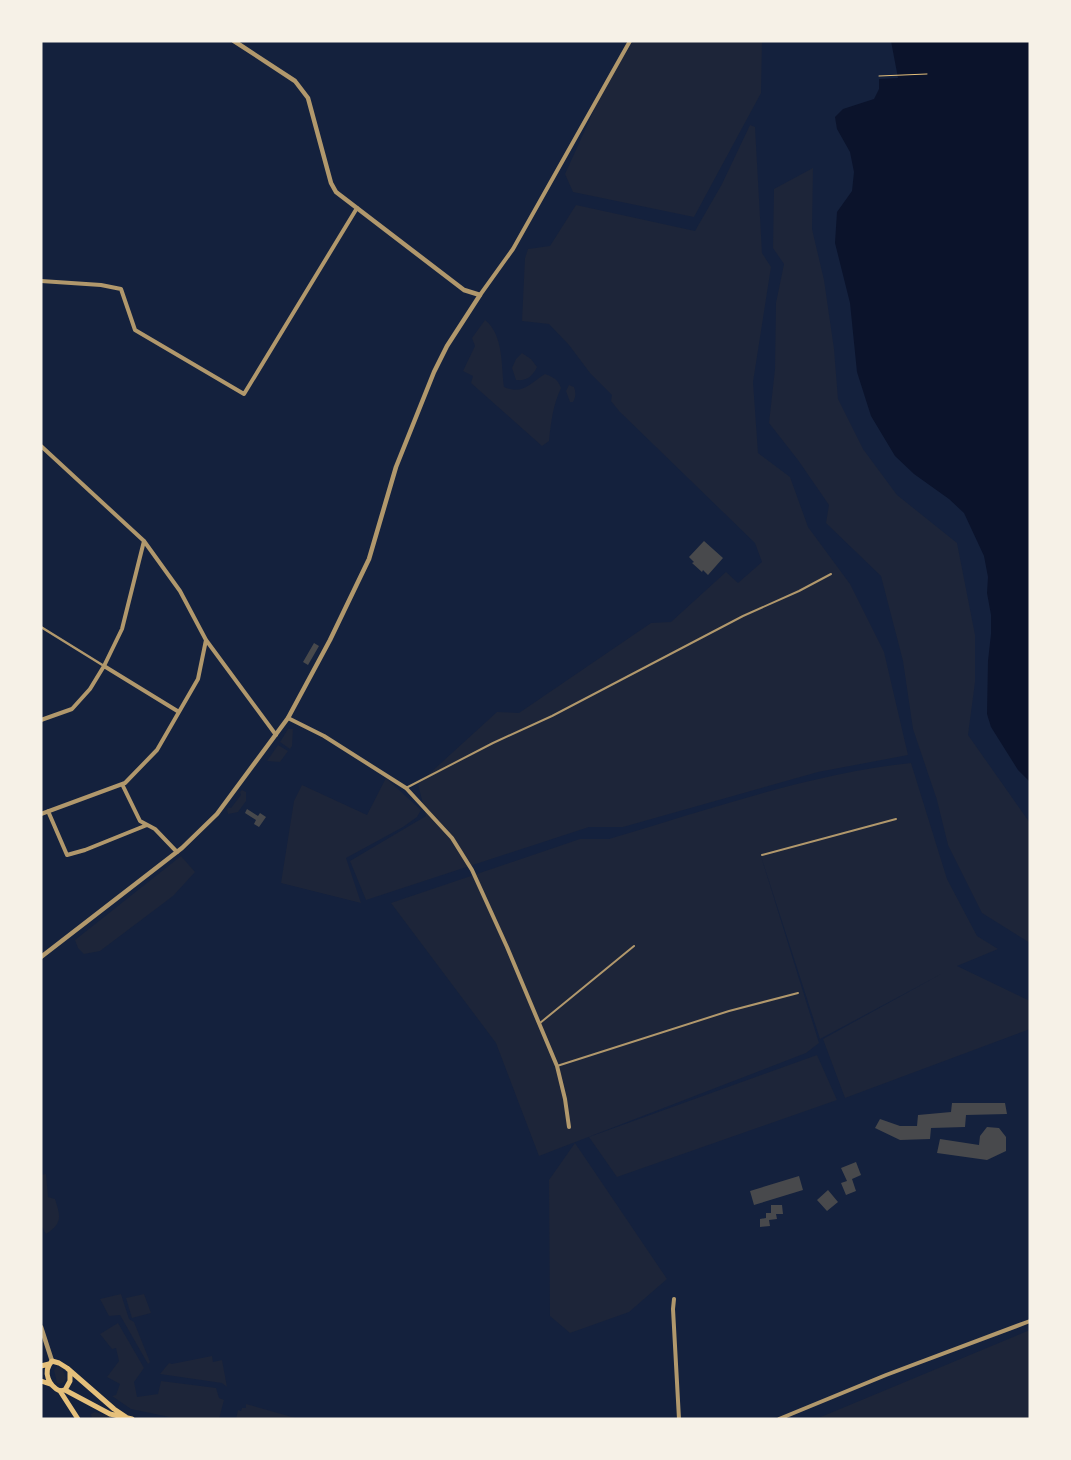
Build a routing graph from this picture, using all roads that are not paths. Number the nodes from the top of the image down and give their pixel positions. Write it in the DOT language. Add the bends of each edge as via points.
graph roads {
  1 [pos="234,41"];
  2 [pos="630,41"];
  3 [pos="357,208"];
  4 [pos="41,281"];
  5 [pos="480,295"];
  6 [pos="41,446"];
  7 [pos="144,541"];
  8 [pos="831,574"];
  9 [pos="41,627"];
  10 [pos="206,640"];
  11 [pos="104,666"];
  12 [pos="179,712"];
  13 [pos="288,718"];
  14 [pos="41,720"];
  15 [pos="276,735"];
  16 [pos="122,784"];
  17 [pos="406,788"];
  18 [pos="48,811"];
  19 [pos="41,814"];
  20 [pos="896,819"];
  21 [pos="147,825"];
  22 [pos="177,852"];
  23 [pos="762,855"];
  24 [pos="634,946"];
  25 [pos="41,957"];
  26 [pos="798,992"];
  27 [pos="540,1023"];
  28 [pos="557,1066"];
  29 [pos="570,1127"];
  30 [pos="674,1299"];
  31 [pos="1030,1321"];
  32 [pos="41,1326"];
  33 [pos="50,1363"];
  34 [pos="41,1366"];
  35 [pos="70,1371"];
  36 [pos="41,1381"];
  37 [pos="50,1384"];
  38 [pos="62,1391"];
  39 [pos="129,1418"];
  40 [pos="78,1419"];
  41 [pos="678,1419"];
  42 [pos="778,1419"];
  1 -- 3 [label="street" via="295,81 308,98 331,183 336,192"];
  2 -- 5 [label="street" via="516,244"];
  3 -- 4 [label="street" via="244,394 135,330 121,289"];
  3 -- 5 [label="street" via="464,290"];
  5 -- 13 [label="street" via="446,346 434,372 396,467 369,559"];
  6 -- 7 [label="street"];
  7 -- 10 [label="street" via="180,591"];
  7 -- 11 [label="street" via="122,629"];
  8 -- 17 [label="lane"];
  9 -- 11 [label="street"];
  10 -- 12 [label="street" via="198,679"];
  10 -- 15 [label="street"];
  11 -- 12 [label="street"];
  11 -- 14 [label="street" via="72,709"];
  12 -- 16 [label="street" via="157,750"];
  13 -- 15 [label="street"];
  13 -- 17 [label="street" via="324,736"];
  15 -- 22 [label="street" via="217,814"];
  16 -- 18 [label="street"];
  16 -- 21 [label="street" via="140,821"];
  17 -- 27 [label="street" via="452,838 472,870"];
  18 -- 19 [label="street"];
  18 -- 21 [label="street" via="67,855"];
  20 -- 23 [label="lane"];
  21 -- 22 [label="street"];
  22 -- 25 [label="street"];
  24 -- 27 [label="lane"];
  26 -- 28 [label="lane"];
  27 -- 28 [label="street"];
  28 -- 29 [label="street"];
  30 -- 41 [label="street"];
  31 -- 42 [label="street"];
  32 -- 33 [label="street"];
  33 -- 34 [label="main road"];
  33 -- 35 [label="main road" via="63,1365"];
  33 -- 37 [label="main road" via="47,1376"];
  35 -- 38 [label="main road" via="70,1382"];
  35 -- 39 [label="main road"];
  36 -- 37 [label="main road"];
  37 -- 38 [label="main road"];
  38 -- 39 [label="main road" via="110,1414"];
  38 -- 40 [label="main road"];
}
